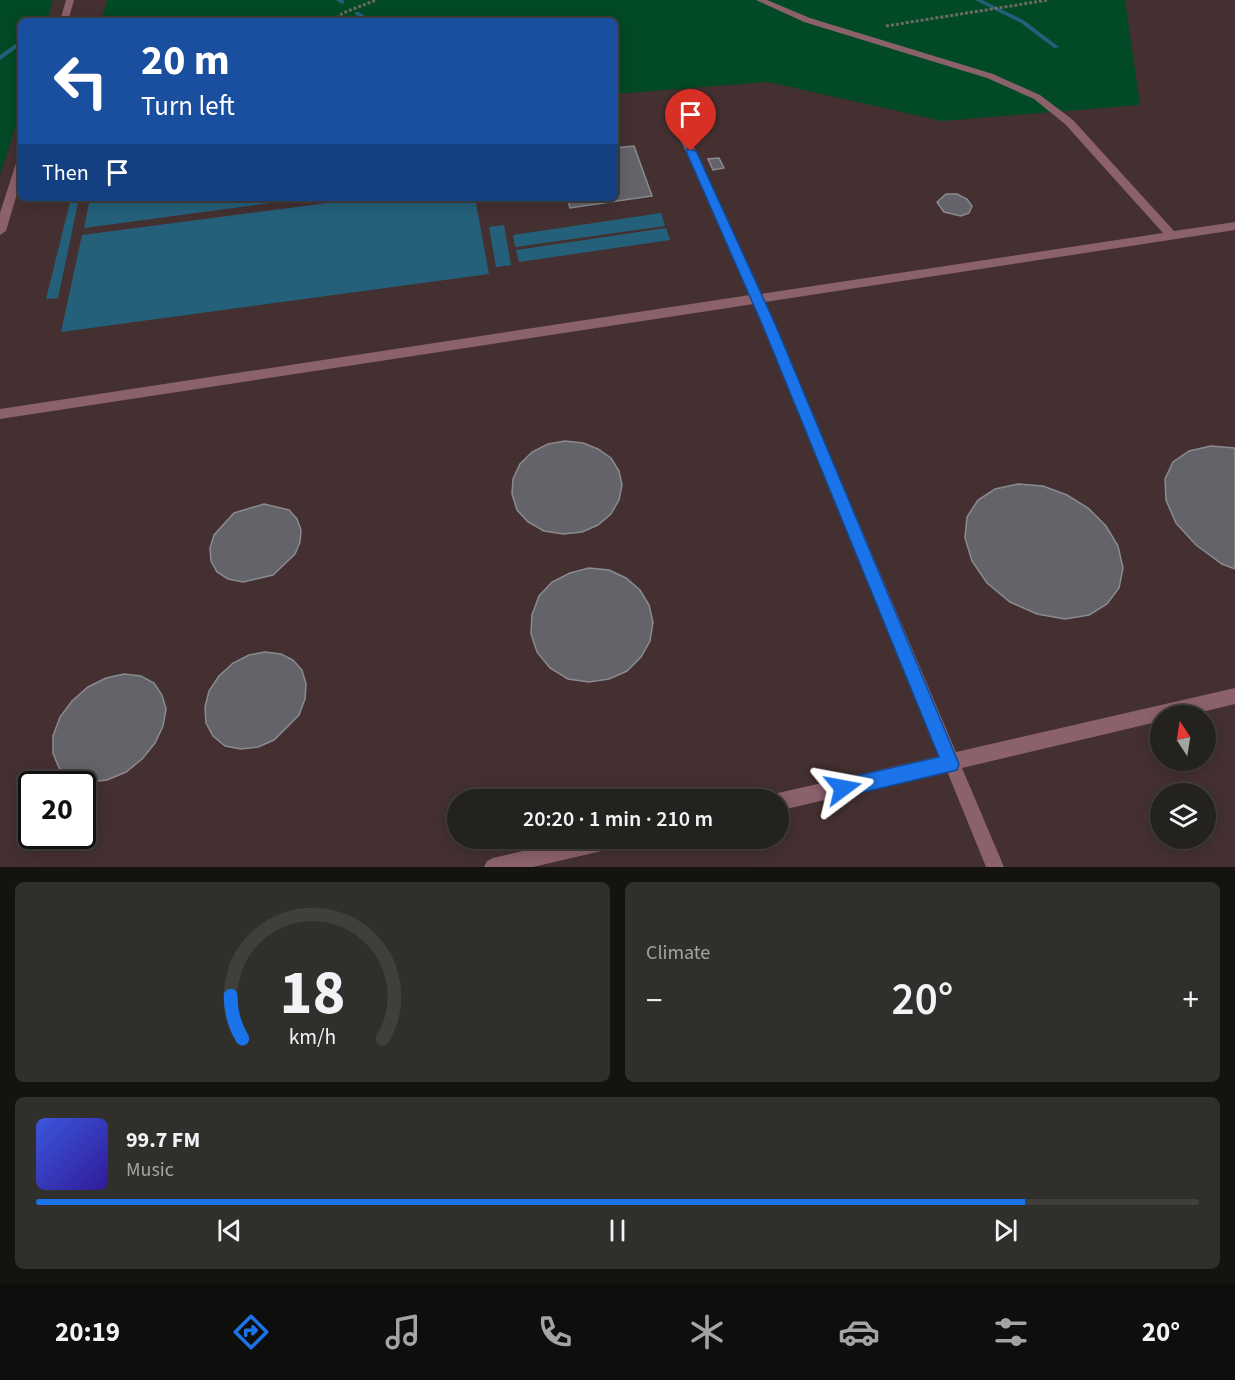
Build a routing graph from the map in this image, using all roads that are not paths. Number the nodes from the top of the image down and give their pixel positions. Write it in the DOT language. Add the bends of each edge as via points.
graph roads {
  1 [pos="70,0"];
  2 [pos="760,0"];
  3 [pos="65,18"];
  4 [pos="681,130"];
  5 [pos="18,173"];
  6 [pos="1235,226"];
  7 [pos="0,231"];
  8 [pos="1171,235"];
  9 [pos="757,299"];
  10 [pos="0,414"];
  11 [pos="1235,696"];
  12 [pos="950,764"];
  13 [pos="789,800"];
  14 [pos="571,849"];
  15 [pos="493,867"];
  16 [pos="995,867"];
  1 -- 3 [label="lane"];
  2 -- 8 [label="lane" via="807,20 990,76 1037,97 1069,122"];
  4 -- 9 [label="lane"];
  5 -- 7 [label="lane"];
  6 -- 8 [label="lane"];
  8 -- 9 [label="lane"];
  9 -- 10 [label="lane"];
  9 -- 12 [label="lane"];
  11 -- 12 [label="lane"];
  12 -- 13 [label="lane"];
  12 -- 16 [label="lane"];
  14 -- 15 [label="lane"];
}
